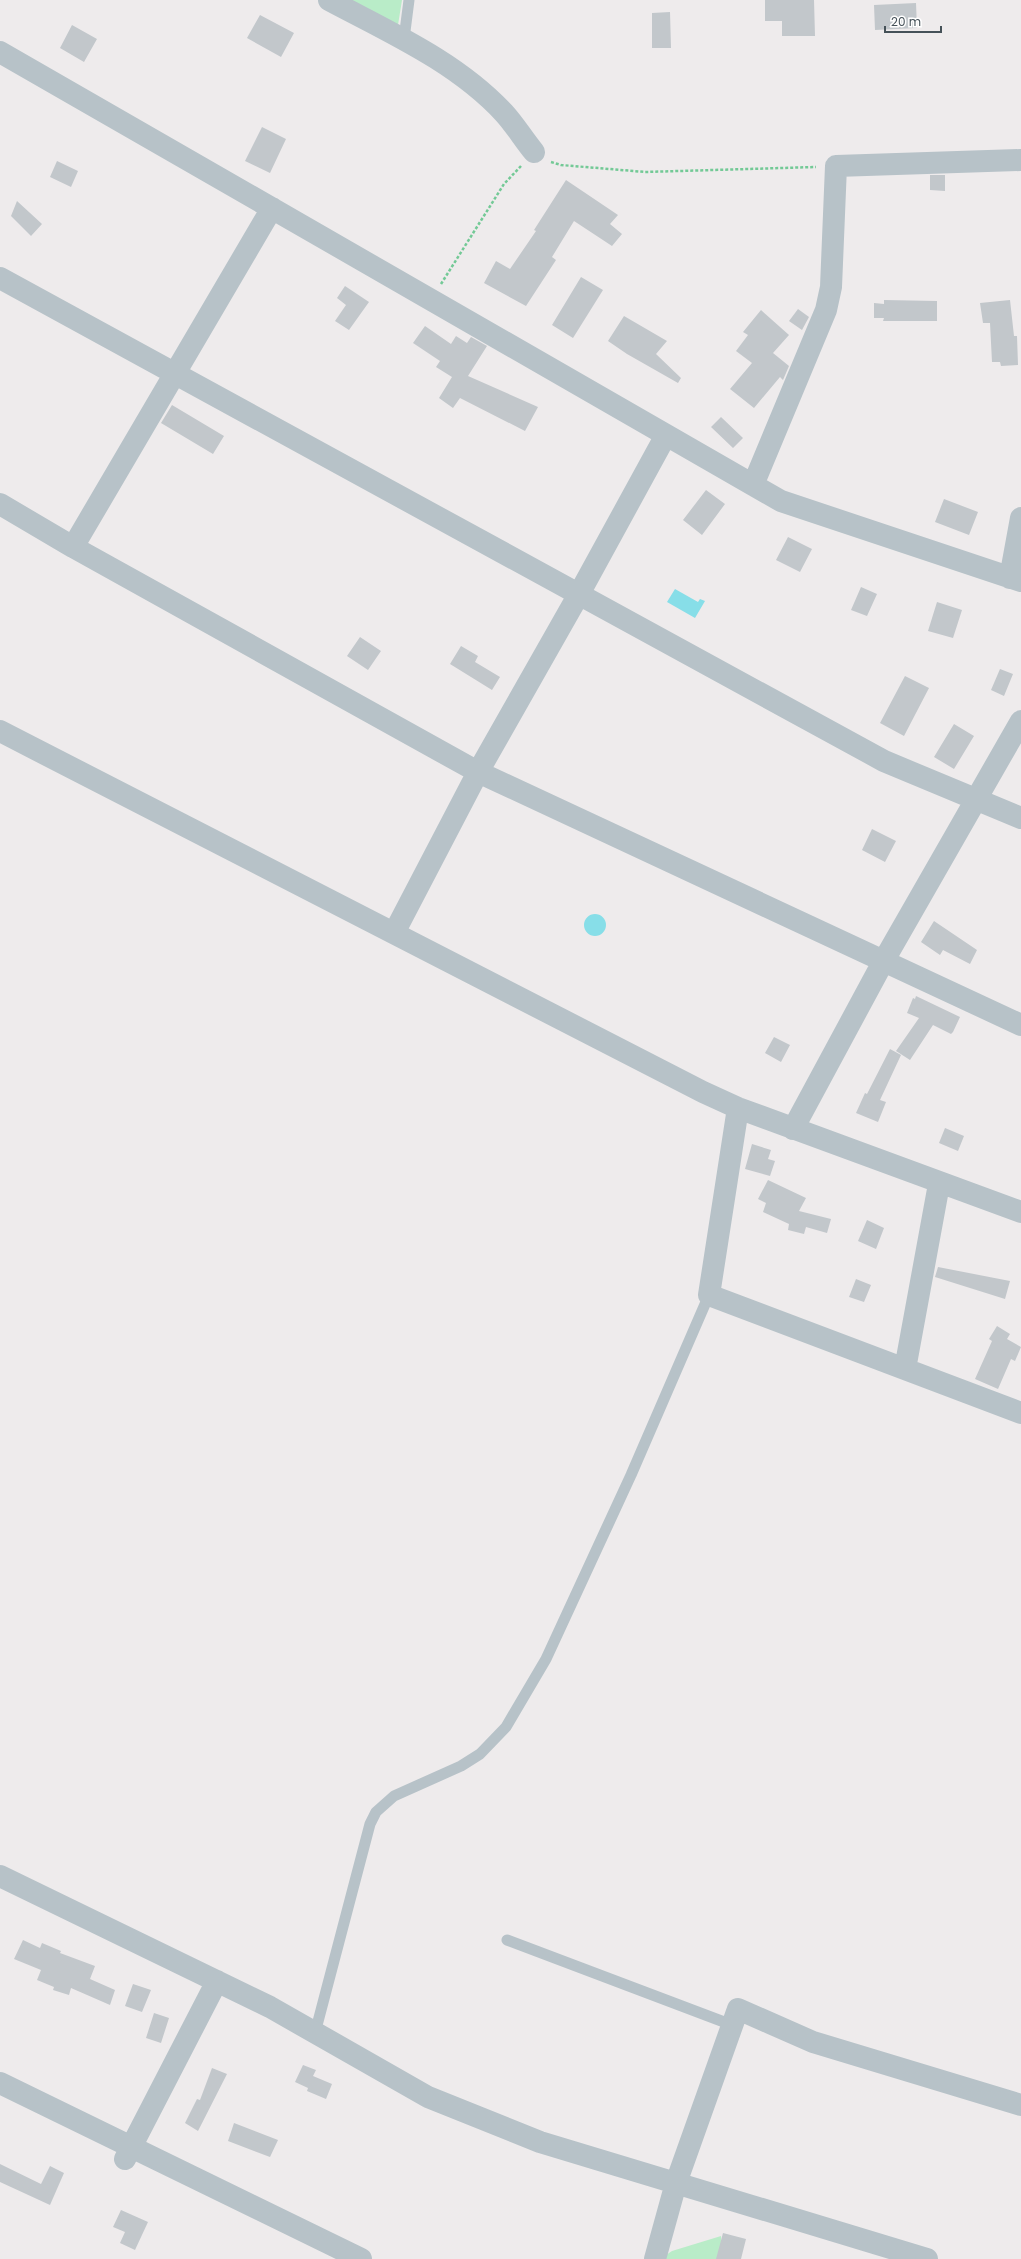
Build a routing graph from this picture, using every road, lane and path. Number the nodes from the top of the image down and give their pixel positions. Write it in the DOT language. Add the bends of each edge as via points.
graph roads {
  1 [pos="328,0"];
  2 [pos="409,0"];
  3 [pos="404,39"];
  4 [pos="0,52"];
  5 [pos="534,152"];
  6 [pos="1021,160"];
  7 [pos="836,166"];
  8 [pos="272,208"];
  9 [pos="0,278"];
  10 [pos="431,300"];
  11 [pos="174,373"];
  12 [pos="666,435"];
  13 [pos="753,485"];
  14 [pos="0,504"];
  15 [pos="1021,518"];
  16 [pos="73,547"];
  17 [pos="1016,580"];
  18 [pos="579,594"];
  19 [pos="1021,721"];
  20 [pos="0,731"];
  21 [pos="478,772"];
  22 [pos="976,799"];
  23 [pos="1021,818"];
  24 [pos="394,933"];
  25 [pos="883,962"];
  26 [pos="1021,1025"];
  27 [pos="738,1108"];
  28 [pos="793,1129"];
  29 [pos="939,1184"];
  30 [pos="1021,1212"];
  31 [pos="709,1295"];
  32 [pos="906,1369"];
  33 [pos="1021,1413"];
  34 [pos="0,1876"];
  35 [pos="507,1940"];
  36 [pos="217,1981"];
  37 [pos="732,2025"];
  38 [pos="315,2033"];
  39 [pos="0,2083"];
  40 [pos="0,2097"];
  41 [pos="1021,2105"];
  42 [pos="128,2153"];
  43 [pos="676,2183"];
  44 [pos="328,2259"];
  45 [pos="361,2259"];
  46 [pos="655,2259"];
  47 [pos="927,2259"];
  1 -- 3 [label="street"];
  2 -- 3 [label="lane"];
  3 -- 5 [label="street" via="464,78 505,114"];
  4 -- 8 [label="street"];
  5 -- 7 [label="path" via="545,160 561,165 645,172"];
  5 -- 10 [label="path" via="504,184"];
  6 -- 7 [label="street"];
  7 -- 13 [label="street" via="831,287 826,310"];
  8 -- 10 [label="street"];
  8 -- 11 [label="street"];
  9 -- 11 [label="street"];
  10 -- 12 [label="street"];
  11 -- 16 [label="street"];
  11 -- 18 [label="street"];
  12 -- 13 [label="street"];
  12 -- 18 [label="street"];
  13 -- 17 [label="street" via="781,501"];
  14 -- 16 [label="street"];
  15 -- 17 [label="street"];
  16 -- 21 [label="street"];
  18 -- 21 [label="street"];
  18 -- 22 [label="street" via="884,761"];
  19 -- 22 [label="street"];
  20 -- 24 [label="street"];
  21 -- 24 [label="street"];
  21 -- 25 [label="street"];
  22 -- 23 [label="street"];
  22 -- 25 [label="street"];
  24 -- 27 [label="street"];
  25 -- 26 [label="street"];
  25 -- 28 [label="street"];
  27 -- 28 [label="street"];
  27 -- 31 [label="street"];
  28 -- 29 [label="street"];
  29 -- 30 [label="street"];
  29 -- 32 [label="street"];
  31 -- 32 [label="street"];
  31 -- 38 [label="lane" via="631,1475 546,1659 506,1727 480,1754 461,1766 394,1796 376,1812 370,1824"];
  32 -- 33 [label="street"];
  34 -- 36 [label="street"];
  35 -- 37 [label="lane"];
  36 -- 38 [label="street"];
  36 -- 42 [label="street"];
  37 -- 41 [label="street" via="738,2009 813,2042"];
  37 -- 43 [label="street"];
  38 -- 43 [label="street" via="428,2097 540,2142"];
  39 -- 42 [label="street"];
  40 -- 42 [label="street"];
  42 -- 44 [label="street"];
  42 -- 45 [label="street"];
  43 -- 46 [label="street"];
  43 -- 47 [label="street"];
}
